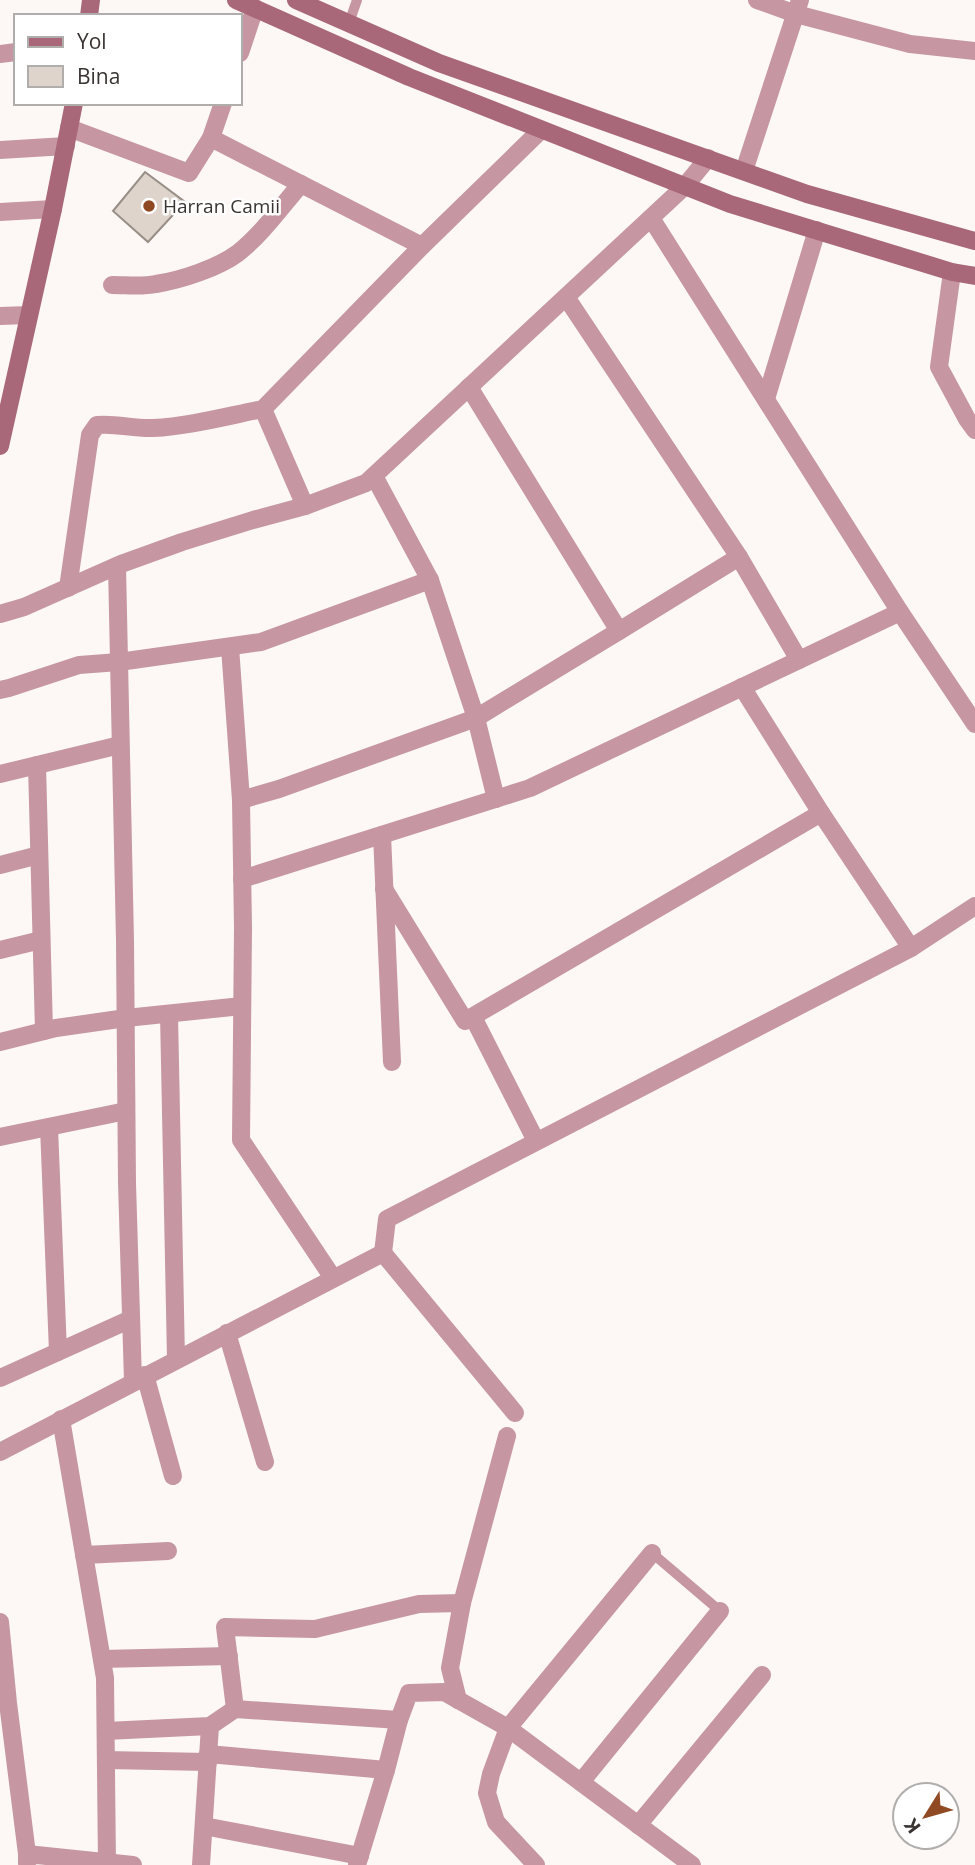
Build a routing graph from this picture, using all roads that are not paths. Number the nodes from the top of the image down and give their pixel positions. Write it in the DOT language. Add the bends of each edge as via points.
graph roads {
  1 [pos="236,0"];
  2 [pos="296,0"];
  3 [pos="357,0"];
  4 [pos="757,0"];
  5 [pos="798,7"];
  6 [pos="255,8"];
  7 [pos="349,23"];
  8 [pos="242,47"];
  9 [pos="975,51"];
  10 [pos="74,105"];
  11 [pos="222,105"];
  12 [pos="541,130"];
  13 [pos="68,137"];
  14 [pos="211,138"];
  15 [pos="0,150"];
  16 [pos="708,158"];
  17 [pos="744,171"];
  18 [pos="301,184"];
  19 [pos="685,186"];
  20 [pos="53,209"];
  21 [pos="0,212"];
  22 [pos="651,218"];
  23 [pos="817,230"];
  24 [pos="975,241"];
  25 [pos="422,246"];
  26 [pos="951,272"];
  27 [pos="975,276"];
  28 [pos="113,285"];
  29 [pos="566,297"];
  30 [pos="29,315"];
  31 [pos="0,316"];
  32 [pos="469,387"];
  33 [pos="766,399"];
  34 [pos="263,409"];
  35 [pos="975,430"];
  36 [pos="0,446"];
  37 [pos="374,476"];
  38 [pos="305,506"];
  39 [pos="739,556"];
  40 [pos="117,566"];
  41 [pos="430,580"];
  42 [pos="68,587"];
  43 [pos="900,612"];
  44 [pos="0,614"];
  45 [pos="619,631"];
  46 [pos="230,647"];
  47 [pos="799,660"];
  48 [pos="119,662"];
  49 [pos="742,687"];
  50 [pos="0,690"];
  51 [pos="476,718"];
  52 [pos="975,724"];
  53 [pos="121,745"];
  54 [pos="37,765"];
  55 [pos="0,774"];
  56 [pos="496,799"];
  57 [pos="241,800"];
  58 [pos="821,813"];
  59 [pos="382,835"];
  60 [pos="39,855"];
  61 [pos="0,864"];
  62 [pos="242,878"];
  63 [pos="384,889"];
  64 [pos="975,906"];
  65 [pos="41,940"];
  66 [pos="911,948"];
  67 [pos="0,950"];
  68 [pos="242,1006"];
  69 [pos="169,1014"];
  70 [pos="472,1017"];
  71 [pos="126,1018"];
  72 [pos="44,1031"];
  73 [pos="0,1042"];
  74 [pos="392,1062"];
  75 [pos="126,1111"];
  76 [pos="49,1127"];
  77 [pos="0,1137"];
  78 [pos="536,1141"];
  79 [pos="383,1253"];
  80 [pos="333,1278"];
  81 [pos="131,1319"];
  82 [pos="227,1333"];
  83 [pos="58,1352"];
  84 [pos="176,1360"];
  85 [pos="0,1378"];
  86 [pos="139,1378"];
  87 [pos="515,1413"];
  88 [pos="61,1419"];
  89 [pos="507,1436"];
  90 [pos="0,1452"];
  91 [pos="265,1462"];
  92 [pos="173,1476"];
  93 [pos="168,1551"];
  94 [pos="652,1553"];
  95 [pos="84,1555"];
  96 [pos="462,1603"];
  97 [pos="720,1611"];
  98 [pos="0,1622"];
  99 [pos="229,1656"];
  100 [pos="102,1659"];
  101 [pos="762,1675"];
  102 [pos="458,1700"];
  103 [pos="235,1709"];
  104 [pos="398,1720"];
  105 [pos="210,1726"];
  106 [pos="508,1728"];
  107 [pos="106,1731"];
  108 [pos="208,1758"];
  109 [pos="106,1760"];
  110 [pos="386,1770"];
  111 [pos="581,1782"];
  112 [pos="638,1825"];
  113 [pos="204,1826"];
  114 [pos="27,1859"];
  115 [pos="359,1861"];
  116 [pos="107,1864"];
  117 [pos="133,1865"];
  118 [pos="201,1865"];
  119 [pos="536,1865"];
  120 [pos="692,1865"];
  1 -- 6 [label="main road"];
  2 -- 7 [label="main road"];
  3 -- 7 [label="lane"];
  4 -- 5 [label="street"];
  5 -- 9 [label="street" via="910,44"];
  5 -- 17 [label="street"];
  6 -- 8 [label="street"];
  6 -- 12 [label="main road"];
  7 -- 16 [label="main road" via="439,63"];
  10 -- 13 [label="main road"];
  11 -- 14 [label="street"];
  12 -- 19 [label="main road"];
  12 -- 25 [label="street"];
  13 -- 14 [label="street" via="189,173"];
  13 -- 15 [label="street"];
  13 -- 20 [label="main road"];
  14 -- 18 [label="street"];
  16 -- 17 [label="main road"];
  16 -- 19 [label="street"];
  17 -- 24 [label="main road" via="807,194"];
  18 -- 25 [label="street"];
  18 -- 28 [label="street" via="259,233 224,262 155,284"];
  19 -- 22 [label="street"];
  19 -- 23 [label="main road"];
  20 -- 21 [label="street"];
  20 -- 30 [label="main road"];
  22 -- 29 [label="street"];
  22 -- 33 [label="street"];
  23 -- 26 [label="main road"];
  23 -- 33 [label="street"];
  25 -- 34 [label="street"];
  26 -- 27 [label="main road"];
  26 -- 35 [label="street" via="939,367"];
  29 -- 32 [label="street"];
  29 -- 39 [label="street"];
  30 -- 31 [label="street"];
  30 -- 36 [label="main road"];
  32 -- 37 [label="street"];
  32 -- 45 [label="street"];
  33 -- 43 [label="street"];
  34 -- 38 [label="street"];
  34 -- 42 [label="street" via="151,428 97,425 90,435"];
  37 -- 38 [label="street"];
  37 -- 41 [label="street"];
  38 -- 40 [label="street"];
  39 -- 45 [label="street"];
  39 -- 47 [label="street"];
  40 -- 42 [label="street"];
  40 -- 48 [label="street"];
  41 -- 46 [label="street" via="261,642"];
  41 -- 51 [label="street"];
  42 -- 44 [label="street"];
  43 -- 47 [label="street"];
  43 -- 52 [label="street"];
  45 -- 51 [label="street"];
  46 -- 48 [label="street"];
  46 -- 57 [label="street"];
  47 -- 49 [label="street"];
  48 -- 50 [label="street" via="79,665"];
  48 -- 53 [label="street"];
  49 -- 56 [label="street" via="530,788"];
  49 -- 58 [label="street"];
  51 -- 56 [label="street"];
  51 -- 57 [label="street"];
  53 -- 54 [label="street"];
  53 -- 71 [label="street"];
  54 -- 55 [label="street"];
  54 -- 60 [label="street"];
  56 -- 59 [label="street"];
  57 -- 62 [label="street"];
  58 -- 66 [label="street"];
  58 -- 70 [label="street"];
  59 -- 62 [label="street"];
  59 -- 63 [label="street"];
  60 -- 61 [label="street"];
  60 -- 65 [label="street"];
  62 -- 68 [label="street"];
  63 -- 70 [label="street" via="466,1021"];
  63 -- 74 [label="street"];
  64 -- 66 [label="street"];
  65 -- 67 [label="street"];
  65 -- 72 [label="street"];
  66 -- 78 [label="street"];
  68 -- 69 [label="street"];
  68 -- 80 [label="street" via="241,1140"];
  69 -- 71 [label="street"];
  69 -- 84 [label="street"];
  70 -- 78 [label="street"];
  71 -- 72 [label="street"];
  71 -- 75 [label="street"];
  72 -- 73 [label="street"];
  75 -- 76 [label="street"];
  75 -- 81 [label="street"];
  76 -- 77 [label="street"];
  76 -- 83 [label="street"];
  78 -- 79 [label="street" via="387,1219"];
  79 -- 80 [label="street"];
  79 -- 87 [label="street"];
  80 -- 82 [label="street"];
  81 -- 83 [label="street"];
  81 -- 86 [label="street"];
  82 -- 84 [label="street"];
  82 -- 91 [label="street"];
  83 -- 85 [label="street"];
  84 -- 86 [label="street"];
  86 -- 88 [label="street"];
  86 -- 92 [label="street"];
  88 -- 90 [label="street"];
  88 -- 95 [label="street"];
  89 -- 96 [label="street"];
  93 -- 95 [label="street"];
  94 -- 97 [label="lane"];
  94 -- 106 [label="street"];
  95 -- 100 [label="street"];
  96 -- 99 [label="street" via="419,1604 315,1629 225,1627"];
  96 -- 102 [label="street" via="450,1668"];
  97 -- 111 [label="street"];
  98 -- 114 [label="street"];
  99 -- 100 [label="street"];
  99 -- 103 [label="street"];
  100 -- 107 [label="street"];
  101 -- 112 [label="street"];
  102 -- 104 [label="street" via="444,1692 409,1693"];
  102 -- 106 [label="street"];
  103 -- 104 [label="street"];
  103 -- 105 [label="street"];
  104 -- 110 [label="street"];
  105 -- 107 [label="street"];
  105 -- 108 [label="street"];
  106 -- 111 [label="street"];
  106 -- 119 [label="street" via="487,1793 496,1822"];
  107 -- 109 [label="street"];
  108 -- 109 [label="street"];
  108 -- 110 [label="street"];
  108 -- 113 [label="street"];
  109 -- 116 [label="street"];
  110 -- 115 [label="street"];
  111 -- 112 [label="street"];
  112 -- 120 [label="street"];
  113 -- 115 [label="street"];
  113 -- 118 [label="street"];
  114 -- 116 [label="street"];
  116 -- 117 [label="street"];
}
